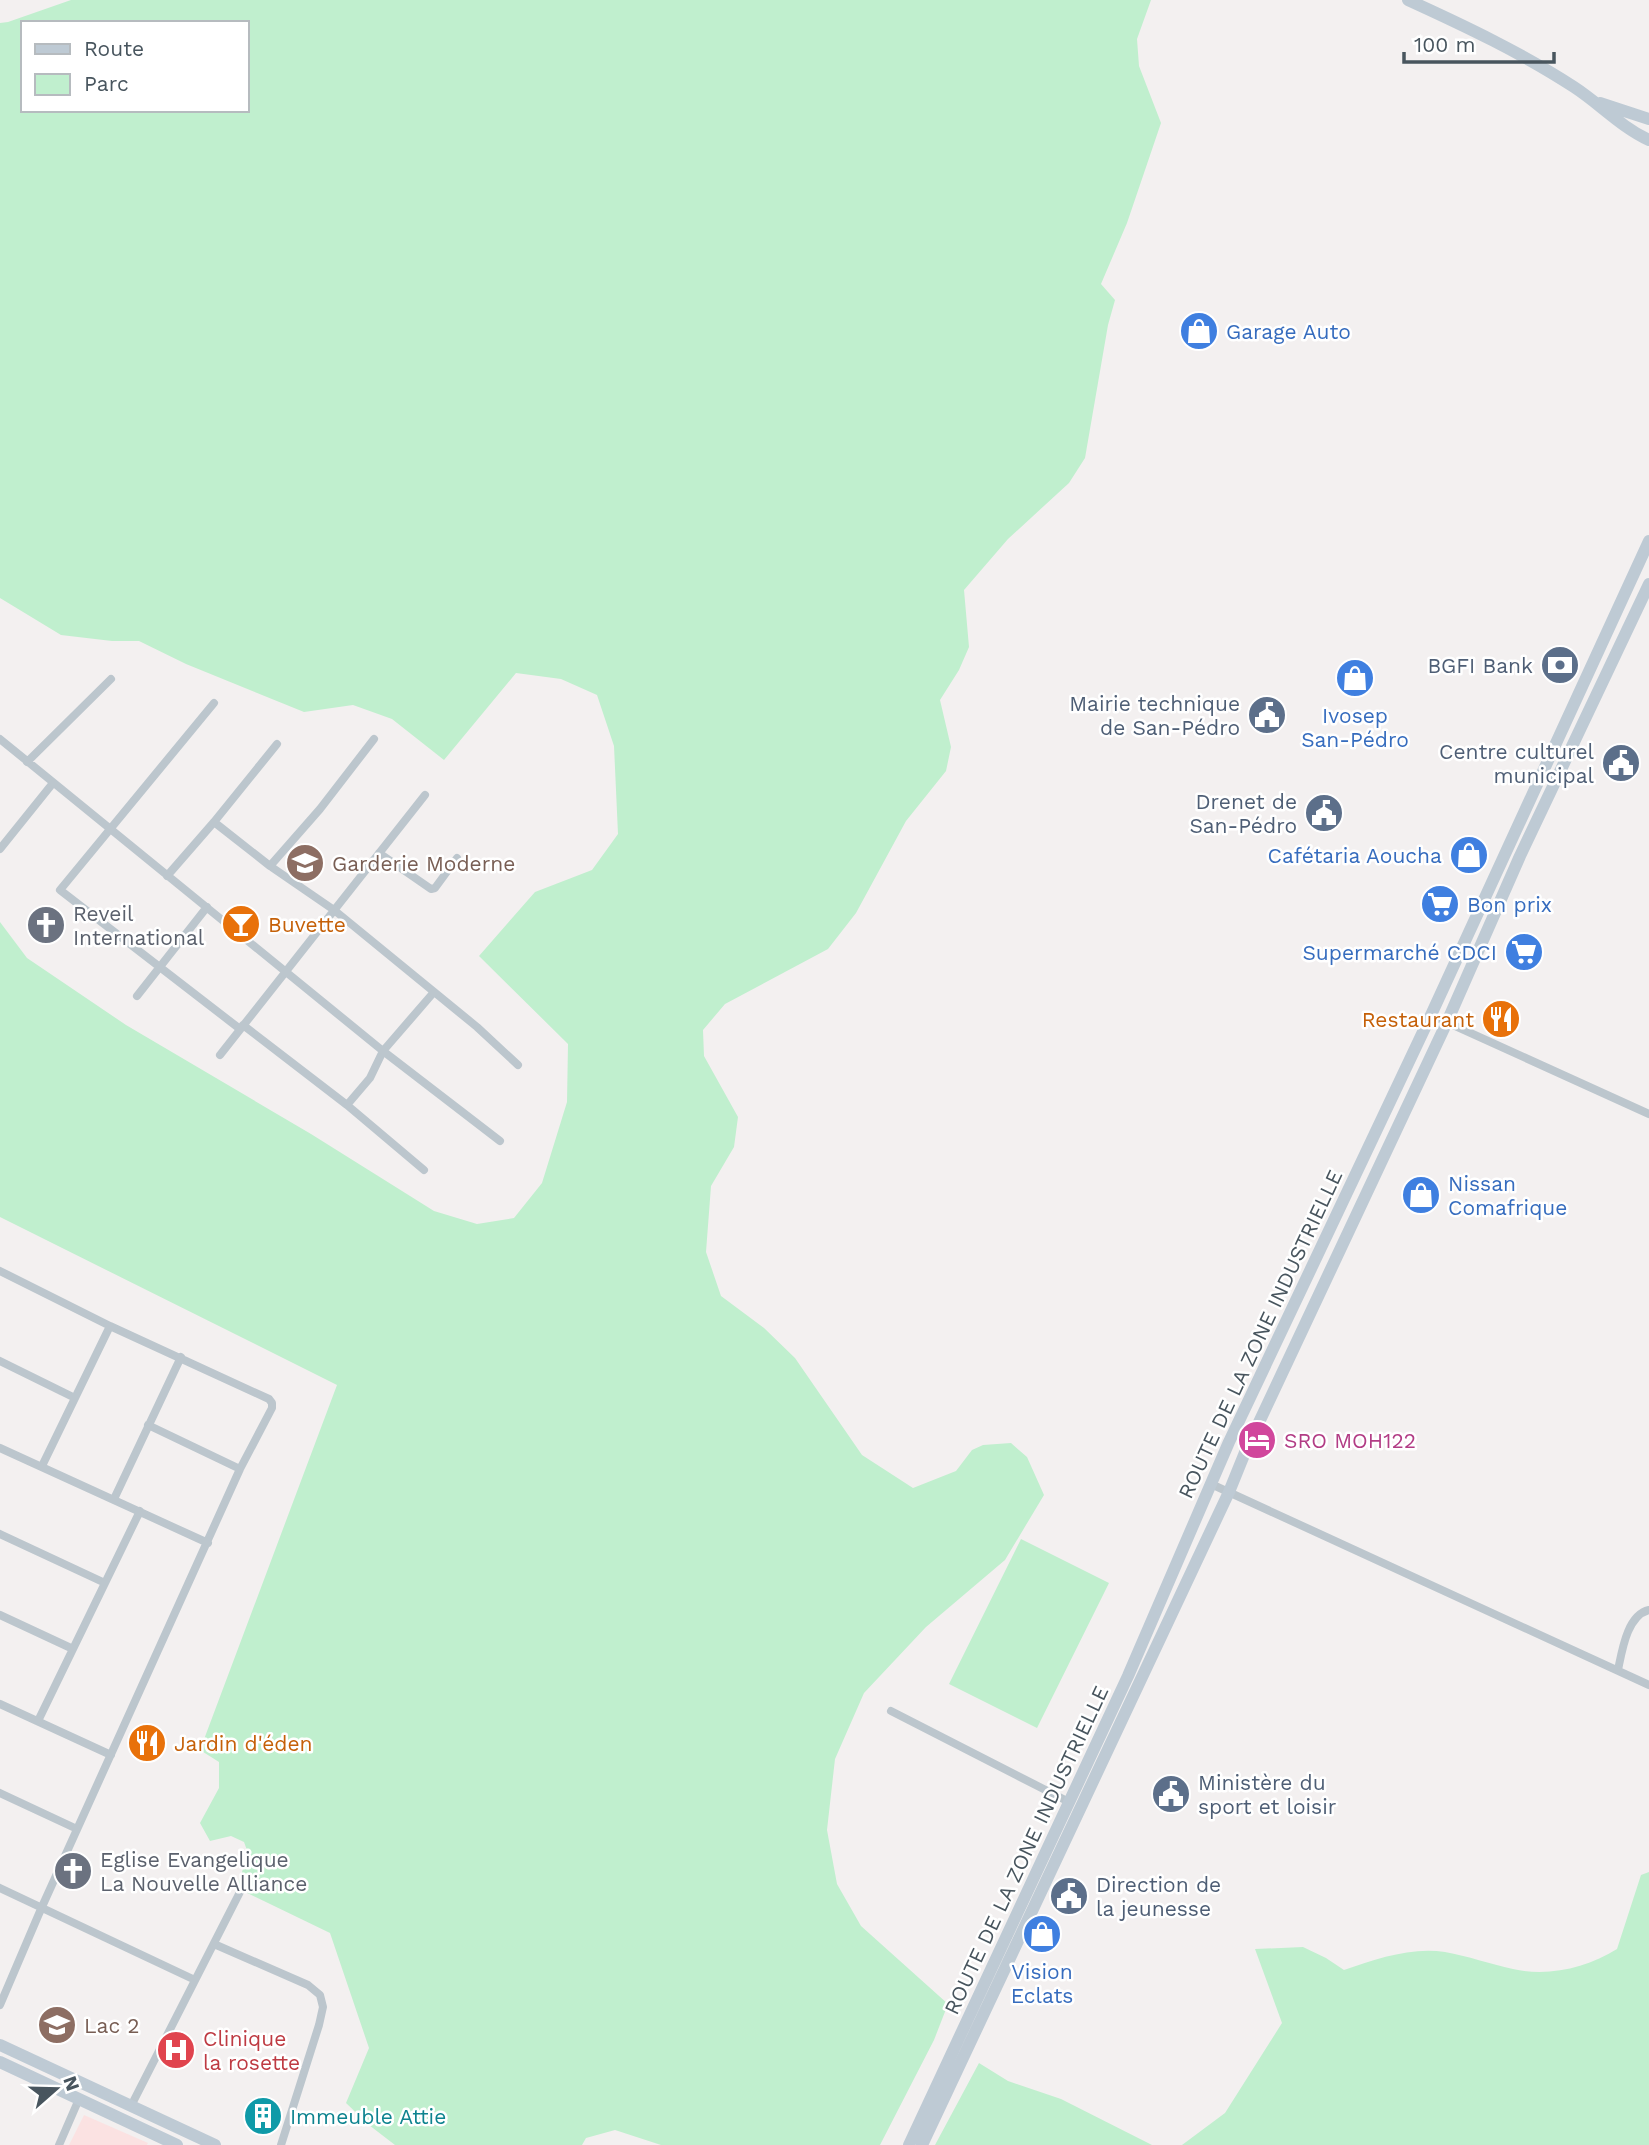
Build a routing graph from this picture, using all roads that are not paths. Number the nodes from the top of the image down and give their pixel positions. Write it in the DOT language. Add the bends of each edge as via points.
graph roads {
  1 [pos="1408,0"];
  2 [pos="1593,101"];
  3 [pos="1649,119"];
  4 [pos="1649,140"];
  5 [pos="1649,541"];
  6 [pos="1649,584"];
  7 [pos="111,679"];
  8 [pos="214,703"];
  9 [pos="0,739"];
  10 [pos="374,739"];
  11 [pos="277,744"];
  12 [pos="27,762"];
  13 [pos="52,783"];
  14 [pos="425,794"];
  15 [pos="215,822"];
  16 [pos="111,829"];
  17 [pos="0,849"];
  18 [pos="379,853"];
  19 [pos="457,858"];
  20 [pos="270,866"];
  21 [pos="166,876"];
  22 [pos="207,907"];
  23 [pos="334,910"];
  24 [pos="161,968"];
  25 [pos="285,972"];
  26 [pos="434,992"];
  27 [pos="137,996"];
  28 [pos="1431,1014"];
  29 [pos="1447,1022"];
  30 [pos="241,1027"];
  31 [pos="383,1051"];
  32 [pos="220,1055"];
  33 [pos="518,1065"];
  34 [pos="347,1105"];
  35 [pos="1649,1114"];
  36 [pos="499,1141"];
  37 [pos="424,1170"];
  38 [pos="0,1271"];
  39 [pos="110,1326"];
  40 [pos="181,1357"];
  41 [pos="0,1361"];
  42 [pos="75,1398"];
  43 [pos="148,1425"];
  44 [pos="0,1448"];
  45 [pos="42,1466"];
  46 [pos="240,1469"];
  47 [pos="1211,1484"];
  48 [pos="1229,1492"];
  49 [pos="114,1499"];
  50 [pos="140,1511"];
  51 [pos="0,1534"];
  52 [pos="208,1543"];
  53 [pos="105,1583"];
  54 [pos="1649,1610"];
  55 [pos="0,1615"];
  56 [pos="73,1649"];
  57 [pos="1618,1670"];
  58 [pos="1649,1685"];
  59 [pos="0,1704"];
  60 [pos="891,1711"];
  61 [pos="38,1721"];
  62 [pos="111,1755"];
  63 [pos="0,1793"];
  64 [pos="1069,1802"];
  65 [pos="77,1829"];
  66 [pos="0,1888"];
  67 [pos="240,1892"];
  68 [pos="41,1909"];
  69 [pos="214,1944"];
  70 [pos="195,1980"];
  71 [pos="0,2005"];
  72 [pos="0,2045"];
  73 [pos="0,2062"];
  74 [pos="79,2099"];
  75 [pos="131,2106"];
  76 [pos="158,2141"];
  77 [pos="59,2145"];
  78 [pos="177,2145"];
  79 [pos="215,2145"];
  80 [pos="281,2145"];
  81 [pos="909,2145"];
  82 [pos="922,2145"];
  1 -- 2 [label="main road" via="1484,34"];
  2 -- 3 [label="main road"];
  2 -- 4 [label="main road"];
  5 -- 28 [label="main road, ROUTE DE LA ZONE INDUSTRIELLE"];
  6 -- 29 [label="main road, ROUTE DE LA ZONE INDUSTRIELLE"];
  7 -- 12 [label="street"];
  8 -- 16 [label="street"];
  9 -- 12 [label="street"];
  10 -- 20 [label="street"];
  11 -- 15 [label="street"];
  12 -- 13 [label="street"];
  13 -- 16 [label="street"];
  13 -- 17 [label="street"];
  14 -- 18 [label="street"];
  15 -- 20 [label="street"];
  15 -- 21 [label="street"];
  16 -- 21 [label="street"];
  16 -- 24 [label="street" via="60,890"];
  18 -- 19 [label="street" via="431,889"];
  18 -- 23 [label="street"];
  20 -- 23 [label="street"];
  21 -- 22 [label="street"];
  22 -- 24 [label="street"];
  22 -- 25 [label="street"];
  23 -- 25 [label="street"];
  23 -- 26 [label="street"];
  24 -- 27 [label="street"];
  24 -- 30 [label="street"];
  25 -- 30 [label="street"];
  25 -- 31 [label="street"];
  26 -- 31 [label="street"];
  26 -- 33 [label="street"];
  28 -- 29 [label="street"];
  28 -- 47 [label="main road, ROUTE DE LA ZONE INDUSTRIELLE"];
  29 -- 35 [label="street"];
  29 -- 48 [label="main road, ROUTE DE LA ZONE INDUSTRIELLE"];
  30 -- 32 [label="street"];
  30 -- 34 [label="street"];
  31 -- 34 [label="street" via="370,1078"];
  31 -- 36 [label="street"];
  34 -- 37 [label="street"];
  38 -- 39 [label="street"];
  39 -- 40 [label="street"];
  39 -- 42 [label="street"];
  40 -- 43 [label="street"];
  40 -- 46 [label="street" via="270,1399 272,1408"];
  41 -- 42 [label="street"];
  42 -- 45 [label="street"];
  43 -- 46 [label="street"];
  43 -- 49 [label="street"];
  44 -- 45 [label="street"];
  45 -- 49 [label="street"];
  46 -- 52 [label="street"];
  47 -- 48 [label="street"];
  47 -- 64 [label="main road, ROUTE DE LA ZONE INDUSTRIELLE"];
  48 -- 57 [label="street"];
  48 -- 82 [label="main road, ROUTE DE LA ZONE INDUSTRIELLE"];
  49 -- 50 [label="street"];
  50 -- 52 [label="street"];
  50 -- 53 [label="street"];
  51 -- 53 [label="street"];
  52 -- 62 [label="street"];
  53 -- 56 [label="street"];
  54 -- 57 [label="street" via="1632,1622"];
  55 -- 56 [label="street"];
  56 -- 61 [label="street"];
  57 -- 58 [label="street"];
  59 -- 61 [label="street"];
  60 -- 64 [label="street"];
  61 -- 62 [label="street"];
  62 -- 65 [label="street"];
  63 -- 65 [label="street"];
  64 -- 81 [label="main road, ROUTE DE LA ZONE INDUSTRIELLE"];
  65 -- 68 [label="street"];
  66 -- 68 [label="street"];
  67 -- 69 [label="street"];
  68 -- 70 [label="street"];
  68 -- 71 [label="street"];
  69 -- 70 [label="street"];
  69 -- 80 [label="street" via="320,1995 319,2025"];
  70 -- 75 [label="street"];
  72 -- 75 [label="main road"];
  73 -- 74 [label="main road"];
  74 -- 76 [label="main road"];
  74 -- 77 [label="street"];
  75 -- 79 [label="main road"];
  76 -- 78 [label="main road"];
}
